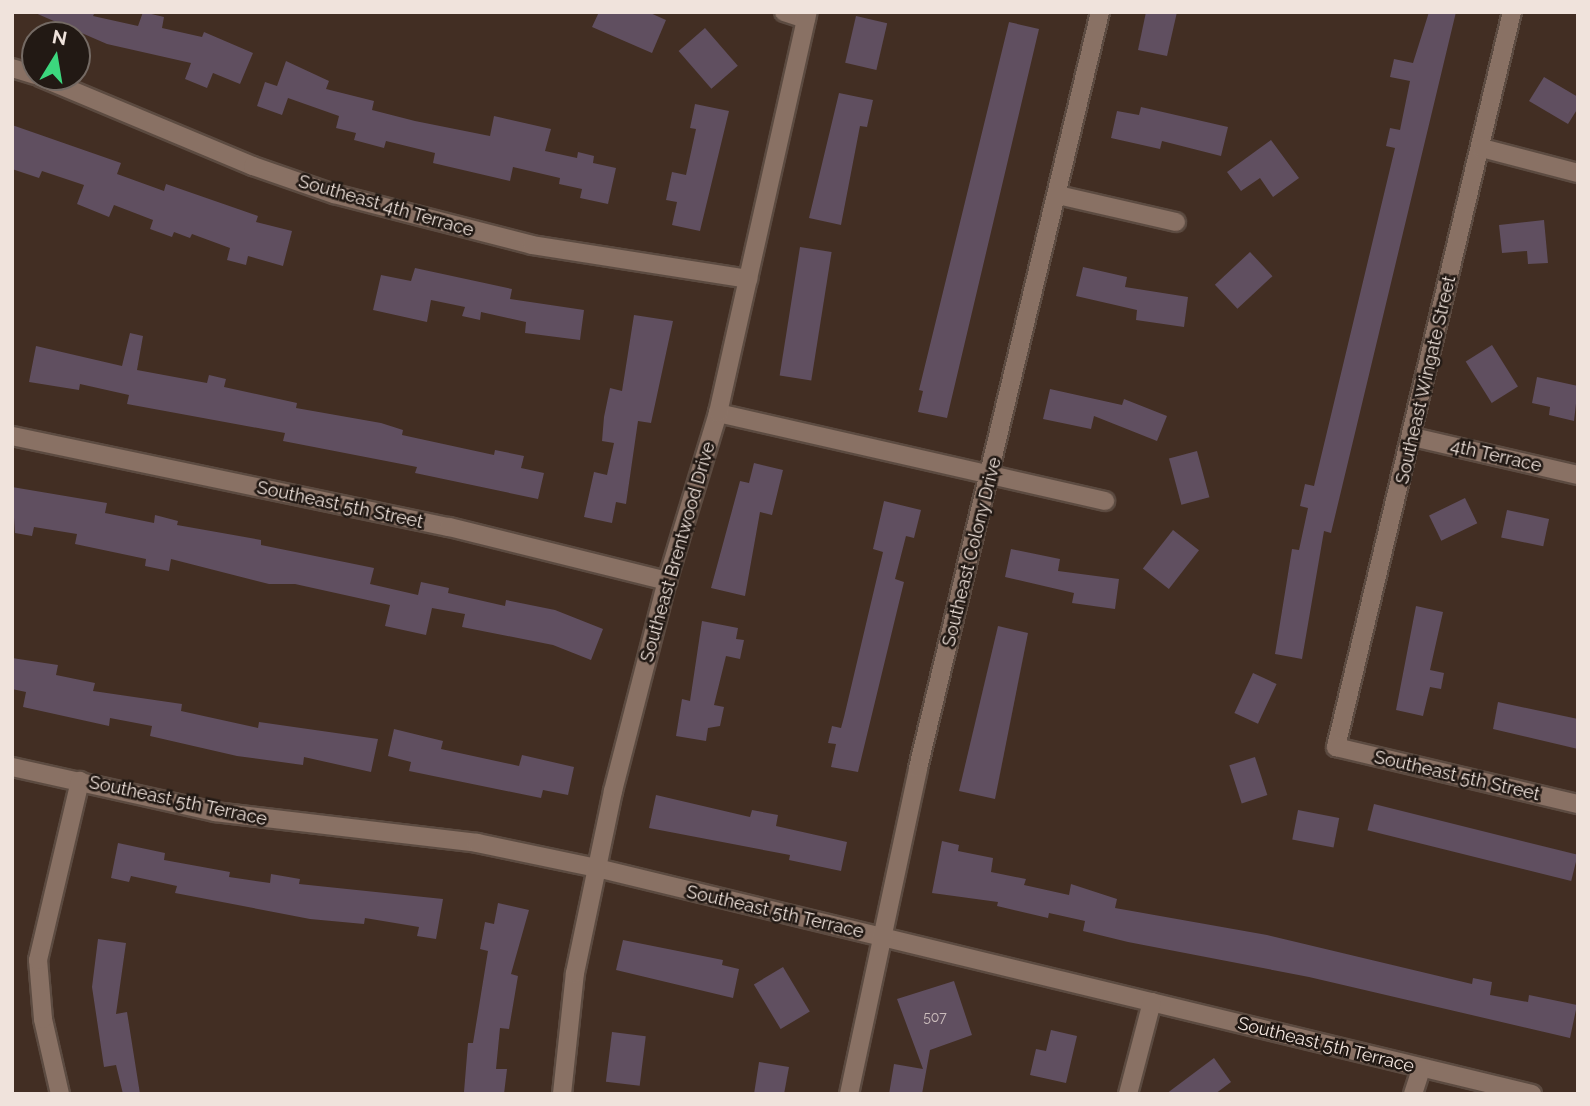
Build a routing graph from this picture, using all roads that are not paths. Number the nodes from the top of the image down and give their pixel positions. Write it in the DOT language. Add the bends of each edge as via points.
graph roads {
  1 [pos="784,12"];
  2 [pos="1100,12"];
  3 [pos="1512,12"];
  4 [pos="807,16"];
  5 [pos="74,91"];
  6 [pos="1482,148"];
  7 [pos="1578,173"];
  8 [pos="1058,195"];
  9 [pos="1176,222"];
  10 [pos="748,279"];
  11 [pos="718,413"];
  12 [pos="12,436"];
  13 [pos="1413,437"];
  14 [pos="1578,475"];
  15 [pos="991,476"];
  16 [pos="1105,501"];
  17 [pos="667,581"];
  18 [pos="1336,747"];
  19 [pos="12,767"];
  20 [pos="80,781"];
  21 [pos="1578,804"];
  22 [pos="597,868"];
  23 [pos="885,937"];
  24 [pos="1152,1002"];
  25 [pos="1421,1069"];
  26 [pos="60,1094"];
  27 [pos="562,1094"];
  28 [pos="849,1094"];
  29 [pos="1128,1094"];
  30 [pos="1413,1094"];
  31 [pos="1532,1094"];
  1 -- 4 [label="street"];
  2 -- 8 [label="street, Southeast Colony Drive"];
  3 -- 6 [label="street, Southeast Wingate Street"];
  4 -- 10 [label="street, Southeast Brentwood Drive"];
  5 -- 10 [label="street, Southeast 4th Terrace" via="253,166 334,194 531,245"];
  6 -- 7 [label="street"];
  6 -- 13 [label="street, Southeast Wingate Street"];
  8 -- 9 [label="street"];
  8 -- 15 [label="street, Southeast Colony Drive"];
  10 -- 11 [label="street, Southeast Brentwood Drive"];
  11 -- 15 [label="street"];
  11 -- 17 [label="street, Southeast Brentwood Drive"];
  12 -- 17 [label="street, Southeast 5th Street" via="449,527"];
  13 -- 14 [label="street, 4th Terrace"];
  13 -- 18 [label="street, Southeast Wingate Street"];
  15 -- 16 [label="street"];
  15 -- 23 [label="street, Southeast Colony Drive" via="918,768"];
  17 -- 22 [label="street, Southeast Brentwood Drive"];
  18 -- 21 [label="street, Southeast 5th Street"];
  19 -- 20 [label="street, Southeast 5th Terrace"];
  20 -- 22 [label="street, Southeast 5th Terrace" via="215,812 477,843"];
  20 -- 26 [label="street" via="38,960 43,1019"];
  22 -- 23 [label="street, Southeast 5th Terrace"];
  22 -- 27 [label="street, Southeast Brentwood Drive" via="575,973"];
  23 -- 24 [label="street, Southeast 5th Terrace"];
  23 -- 28 [label="street, Southeast Colony Drive"];
  24 -- 25 [label="street, Southeast 5th Terrace"];
  24 -- 29 [label="street"];
  25 -- 30 [label="street"];
  25 -- 31 [label="street, Southeast 5th Terrace"];
}
